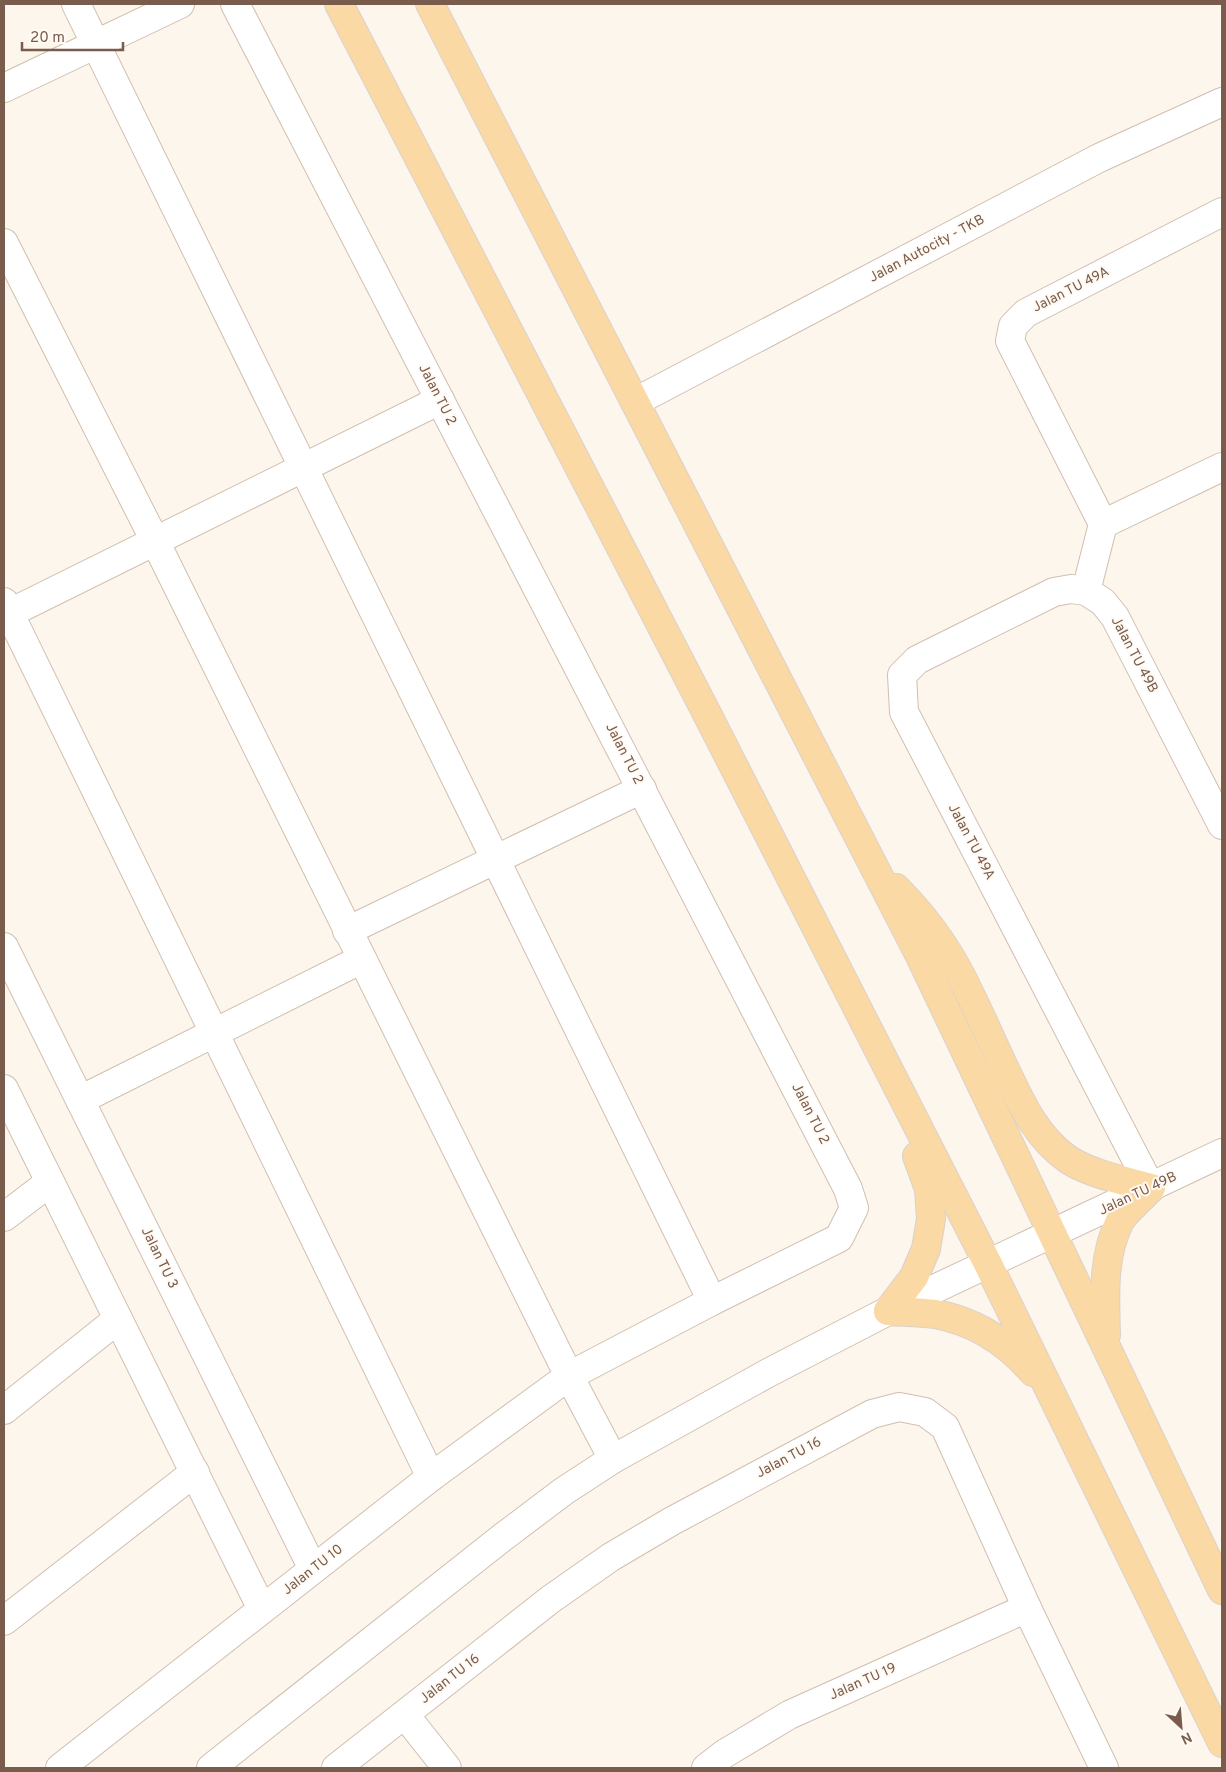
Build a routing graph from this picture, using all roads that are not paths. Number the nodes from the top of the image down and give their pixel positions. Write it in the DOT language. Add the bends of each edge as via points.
graph roads {
  1 [pos="76,4"];
  2 [pos="180,4"];
  3 [pos="235,4"];
  4 [pos="339,4"];
  5 [pos="430,4"];
  6 [pos="96,44"];
  7 [pos="4,88"];
  8 [pos="1222,102"];
  9 [pos="1222,212"];
  10 [pos="4,243"];
  11 [pos="440,400"];
  12 [pos="635,402"];
  13 [pos="1222,466"];
  14 [pos="303,468"];
  15 [pos="1103,524"];
  16 [pos="154,541"];
  17 [pos="1086,591"];
  18 [pos="6,610"];
  19 [pos="642,789"];
  20 [pos="1222,826"];
  21 [pos="496,860"];
  22 [pos="876,870"];
  23 [pos="347,932"];
  24 [pos="4,946"];
  25 [pos="362,959"];
  26 [pos="859,1012"];
  27 [pos="214,1033"];
  28 [pos="4,1089"];
  29 [pos="80,1100"];
  30 [pos="1222,1153"];
  31 [pos="50,1182"];
  32 [pos="1151,1188"];
  33 [pos="4,1217"];
  34 [pos="1054,1234"];
  35 [pos="988,1264"];
  36 [pos="712,1301"];
  37 [pos="888,1311"];
  38 [pos="118,1319"];
  39 [pos="1106,1345"];
  40 [pos="569,1376"];
  41 [pos="1050,1392"];
  42 [pos="4,1410"];
  43 [pos="613,1459"];
  44 [pos="195,1472"];
  45 [pos="431,1477"];
  46 [pos="313,1569"];
  47 [pos="1222,1590"];
  48 [pos="1027,1608"];
  49 [pos="262,1610"];
  50 [pos="4,1621"];
  51 [pos="405,1715"];
  52 [pos="1222,1743"];
  53 [pos="60,1768"];
  54 [pos="211,1768"];
  55 [pos="336,1768"];
  56 [pos="447,1768"];
  57 [pos="706,1768"];
  58 [pos="1104,1768"];
  1 -- 6 [label="street"];
  2 -- 6 [label="street"];
  3 -- 11 [label="street, Jalan TU 2"];
  4 -- 26 [label="main road"];
  5 -- 12 [label="main road"];
  6 -- 7 [label="street"];
  6 -- 14 [label="street"];
  8 -- 12 [label="street, Jalan Autocity - TKB" via="1099,158"];
  9 -- 15 [label="street, Jalan TU 49A" via="1026,313 1013,326 1010,341"];
  10 -- 16 [label="street"];
  11 -- 14 [label="street"];
  11 -- 19 [label="street, Jalan TU 2"];
  12 -- 22 [label="main road"];
  13 -- 15 [label="street"];
  14 -- 16 [label="street"];
  14 -- 21 [label="street"];
  15 -- 17 [label="street"];
  16 -- 18 [label="street"];
  16 -- 23 [label="street"];
  17 -- 20 [label="street, Jalan TU 49B" via="1103,602 1115,617"];
  17 -- 32 [label="street, Jalan TU 49A" via="1071,588 1054,592 917,660 902,675 904,712"];
  18 -- 27 [label="street"];
  19 -- 21 [label="street"];
  19 -- 36 [label="street, Jalan TU 2" via="848,1189 854,1208 839,1238"];
  21 -- 23 [label="street"];
  21 -- 36 [label="street"];
  22 -- 32 [label="main road" via="913,905 938,937 960,975 1026,1114 1044,1137 1070,1160"];
  22 -- 34 [label="main road"];
  23 -- 25 [label="street"];
  24 -- 29 [label="street, Jalan TU 3"];
  25 -- 27 [label="street"];
  25 -- 40 [label="street"];
  26 -- 35 [label="main road"];
  26 -- 37 [label="main road" via="929,1189 931,1219 926,1249 914,1277"];
  27 -- 29 [label="street"];
  27 -- 45 [label="street"];
  28 -- 31 [label="street"];
  29 -- 46 [label="street, Jalan TU 3"];
  30 -- 32 [label="street, Jalan TU 49B"];
  31 -- 33 [label="street"];
  31 -- 38 [label="street"];
  32 -- 34 [label="street, Jalan TU 49B"];
  32 -- 39 [label="main road" via="1120,1220 1112,1246 1106,1272"];
  34 -- 35 [label="street, Jalan TU 49B"];
  34 -- 39 [label="main road"];
  35 -- 37 [label="street, Jalan TU 49B"];
  35 -- 41 [label="main road"];
  36 -- 40 [label="street, Jalan TU 2"];
  37 -- 41 [label="main road" via="935,1314 969,1324 998,1339 1015,1353"];
  37 -- 43 [label="street, Jalan TU 49B"];
  38 -- 42 [label="street"];
  38 -- 44 [label="street"];
  39 -- 47 [label="main road"];
  40 -- 43 [label="street"];
  40 -- 45 [label="street, Jalan TU 10"];
  41 -- 52 [label="main road"];
  43 -- 54 [label="street, Jalan TU 49B" via="503,1537"];
  44 -- 49 [label="street"];
  44 -- 50 [label="street"];
  45 -- 46 [label="street, Jalan TU 10"];
  46 -- 49 [label="street, Jalan TU 10"];
  48 -- 51 [label="street, Jalan TU 16" via="945,1427 925,1412 899,1407 872,1414 611,1557 552,1599"];
  48 -- 57 [label="street, Jalan TU 19" via="789,1715"];
  48 -- 58 [label="street, Jalan TU 16"];
  49 -- 53 [label="street, Jalan TU 10"];
  51 -- 55 [label="street, Jalan TU 16"];
  51 -- 56 [label="street"];
}
